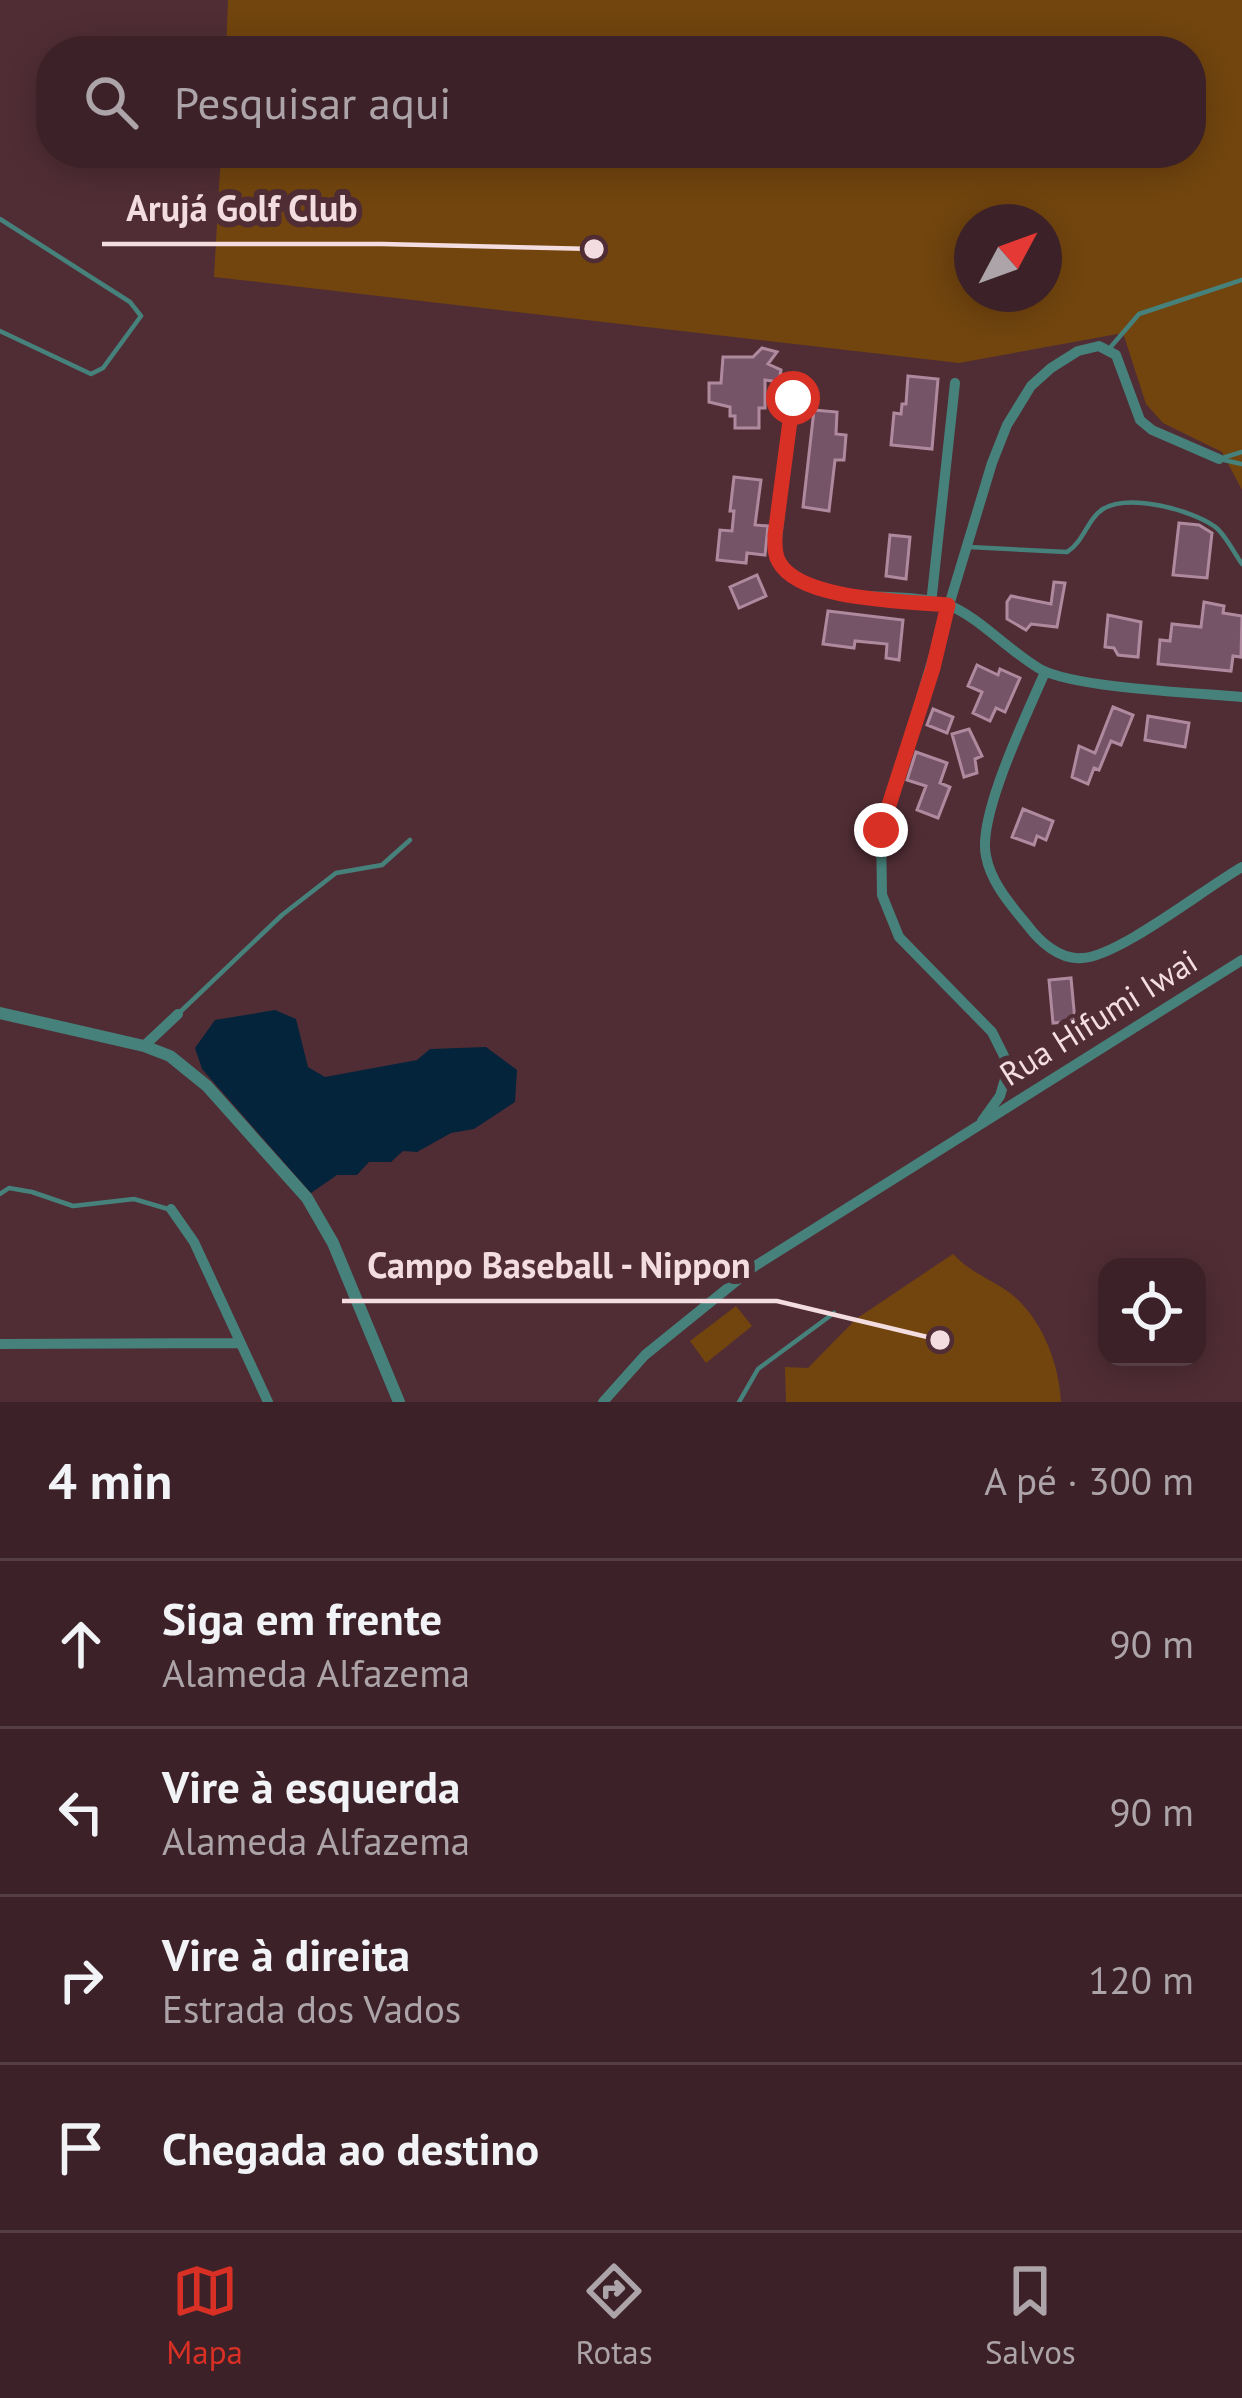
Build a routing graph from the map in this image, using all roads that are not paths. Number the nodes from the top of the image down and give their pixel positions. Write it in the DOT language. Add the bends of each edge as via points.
graph roads {
  1 [pos="0,220"];
  2 [pos="1242,280"];
  3 [pos="0,331"];
  4 [pos="1109,349"];
  5 [pos="955,383"];
  6 [pos="793,398"];
  7 [pos="1242,452"];
  8 [pos="1219,459"];
  9 [pos="1242,464"];
  10 [pos="969,548"];
  11 [pos="1242,564"];
  12 [pos="932,604"];
  13 [pos="948,605"];
  14 [pos="1045,672"];
  15 [pos="1242,697"];
  16 [pos="410,840"];
  17 [pos="1242,867"];
  18 [pos="1242,960"];
  19 [pos="0,1013"];
  20 [pos="178,1014"];
  21 [pos="143,1046"];
  22 [pos="982,1120"];
  23 [pos="0,1194"];
  24 [pos="171,1209"];
  25 [pos="834,1313"];
  26 [pos="240,1343"];
  27 [pos="0,1344"];
  28 [pos="268,1402"];
  29 [pos="399,1402"];
  30 [pos="603,1402"];
  31 [pos="739,1402"];
  1 -- 3 [label="lane" via="141,316 91,374"];
  2 -- 4 [label="lane" via="1139,314"];
  4 -- 8 [label="street" via="1140,420"];
  4 -- 10 [label="street" via="1089,347 1065,359 1018,404"];
  5 -- 12 [label="street"];
  6 -- 12 [label="street" via="775,535 781,567 803,585"];
  7 -- 8 [label="lane"];
  8 -- 9 [label="lane"];
  10 -- 11 [label="lane" via="1066,552 1098,511 1114,504 1178,507 1214,526"];
  10 -- 13 [label="street"];
  12 -- 13 [label="street"];
  13 -- 14 [label="street"];
  13 -- 22 [label="street" via="887,804 879,873 899,937 1002,1048 1006,1082"];
  14 -- 15 [label="street"];
  14 -- 17 [label="street" via="984,841 992,876 1039,940 1082,958 1118,945"];
  16 -- 20 [label="lane" via="382,865 336,873"];
  18 -- 22 [label="street, Rua Hifumi Iwai"];
  19 -- 21 [label="street"];
  20 -- 21 [label="street"];
  21 -- 29 [label="street" via="207,1086 307,1198"];
  22 -- 30 [label="street, Rua Hifumi Iwai" via="755,1266 645,1355"];
  23 -- 24 [label="lane" via="9,1188 73,1206 134,1199"];
  24 -- 26 [label="street"];
  25 -- 31 [label="lane" via="758,1369"];
  26 -- 27 [label="street"];
  26 -- 28 [label="street"];
}
